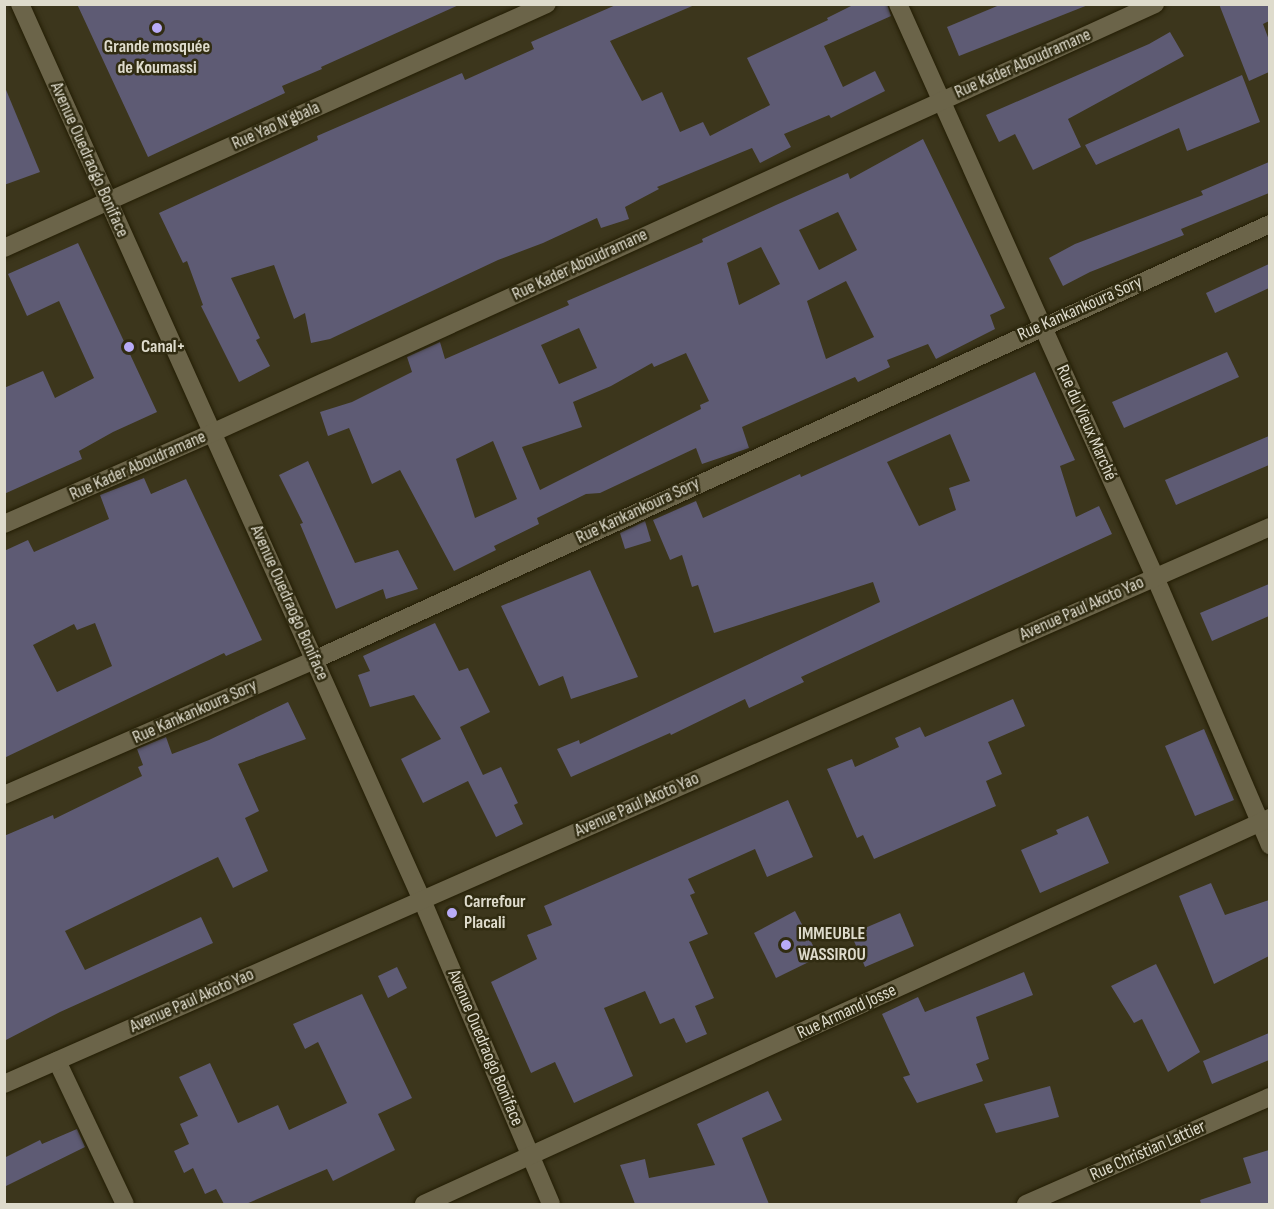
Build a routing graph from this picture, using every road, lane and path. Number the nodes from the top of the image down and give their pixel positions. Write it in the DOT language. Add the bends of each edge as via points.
graph roads {
  1 [pos="20,4"];
  2 [pos="547,4"];
  3 [pos="898,4"];
  4 [pos="1155,4"];
  5 [pos="941,100"];
  6 [pos="108,202"];
  7 [pos="1269,224"];
  8 [pos="4,248"];
  9 [pos="1042,326"];
  10 [pos="212,433"];
  11 [pos="4,525"];
  12 [pos="1269,527"];
  13 [pos="1155,577"];
  14 [pos="314,660"];
  15 [pos="4,795"];
  16 [pos="1264,820"];
  17 [pos="1269,845"];
  18 [pos="422,900"];
  19 [pos="57,1060"];
  20 [pos="4,1084"];
  21 [pos="1269,1097"];
  22 [pos="531,1157"];
  23 [pos="125,1204"];
  24 [pos="424,1204"];
  25 [pos="551,1204"];
  26 [pos="1026,1204"];
  1 -- 6 [label="street, Avenue Ouedraogo Boniface"];
  2 -- 6 [label="street, Rue Yao N'gbala"];
  3 -- 5 [label="street, Rue du Vieux Marché"];
  4 -- 5 [label="street, Rue Kader Aboudramane"];
  5 -- 9 [label="street, Rue du Vieux Marché"];
  5 -- 10 [label="street, Rue Kader Aboudramane"];
  6 -- 8 [label="street, Rue Yao N'gbala"];
  6 -- 10 [label="street, Avenue Ouedraogo Boniface"];
  7 -- 9 [label="street, Rue Kankankoura Sory"];
  9 -- 13 [label="street, Rue du Vieux Marché"];
  9 -- 14 [label="street, Rue Kankankoura Sory"];
  10 -- 11 [label="street, Rue Kader Aboudramane"];
  10 -- 14 [label="street, Avenue Ouedraogo Boniface"];
  12 -- 13 [label="street, Avenue Paul Akoto Yao"];
  13 -- 16 [label="street, Rue du Vieux Marché"];
  13 -- 18 [label="street, Avenue Paul Akoto Yao"];
  14 -- 15 [label="street, Rue Kankankoura Sory"];
  14 -- 18 [label="street, Avenue Ouedraogo Boniface"];
  16 -- 17 [label="street, Rue du Vieux Marché"];
  16 -- 22 [label="street, Rue Armand Josse"];
  18 -- 19 [label="street, Avenue Paul Akoto Yao"];
  18 -- 22 [label="street, Avenue Ouedraogo Boniface"];
  19 -- 20 [label="street, Avenue Paul Akoto Yao"];
  19 -- 23 [label="street"];
  21 -- 26 [label="street, Rue Christian Lattier"];
  22 -- 24 [label="street, Rue Armand Josse"];
  22 -- 25 [label="street, Avenue Ouedraogo Boniface"];
}
